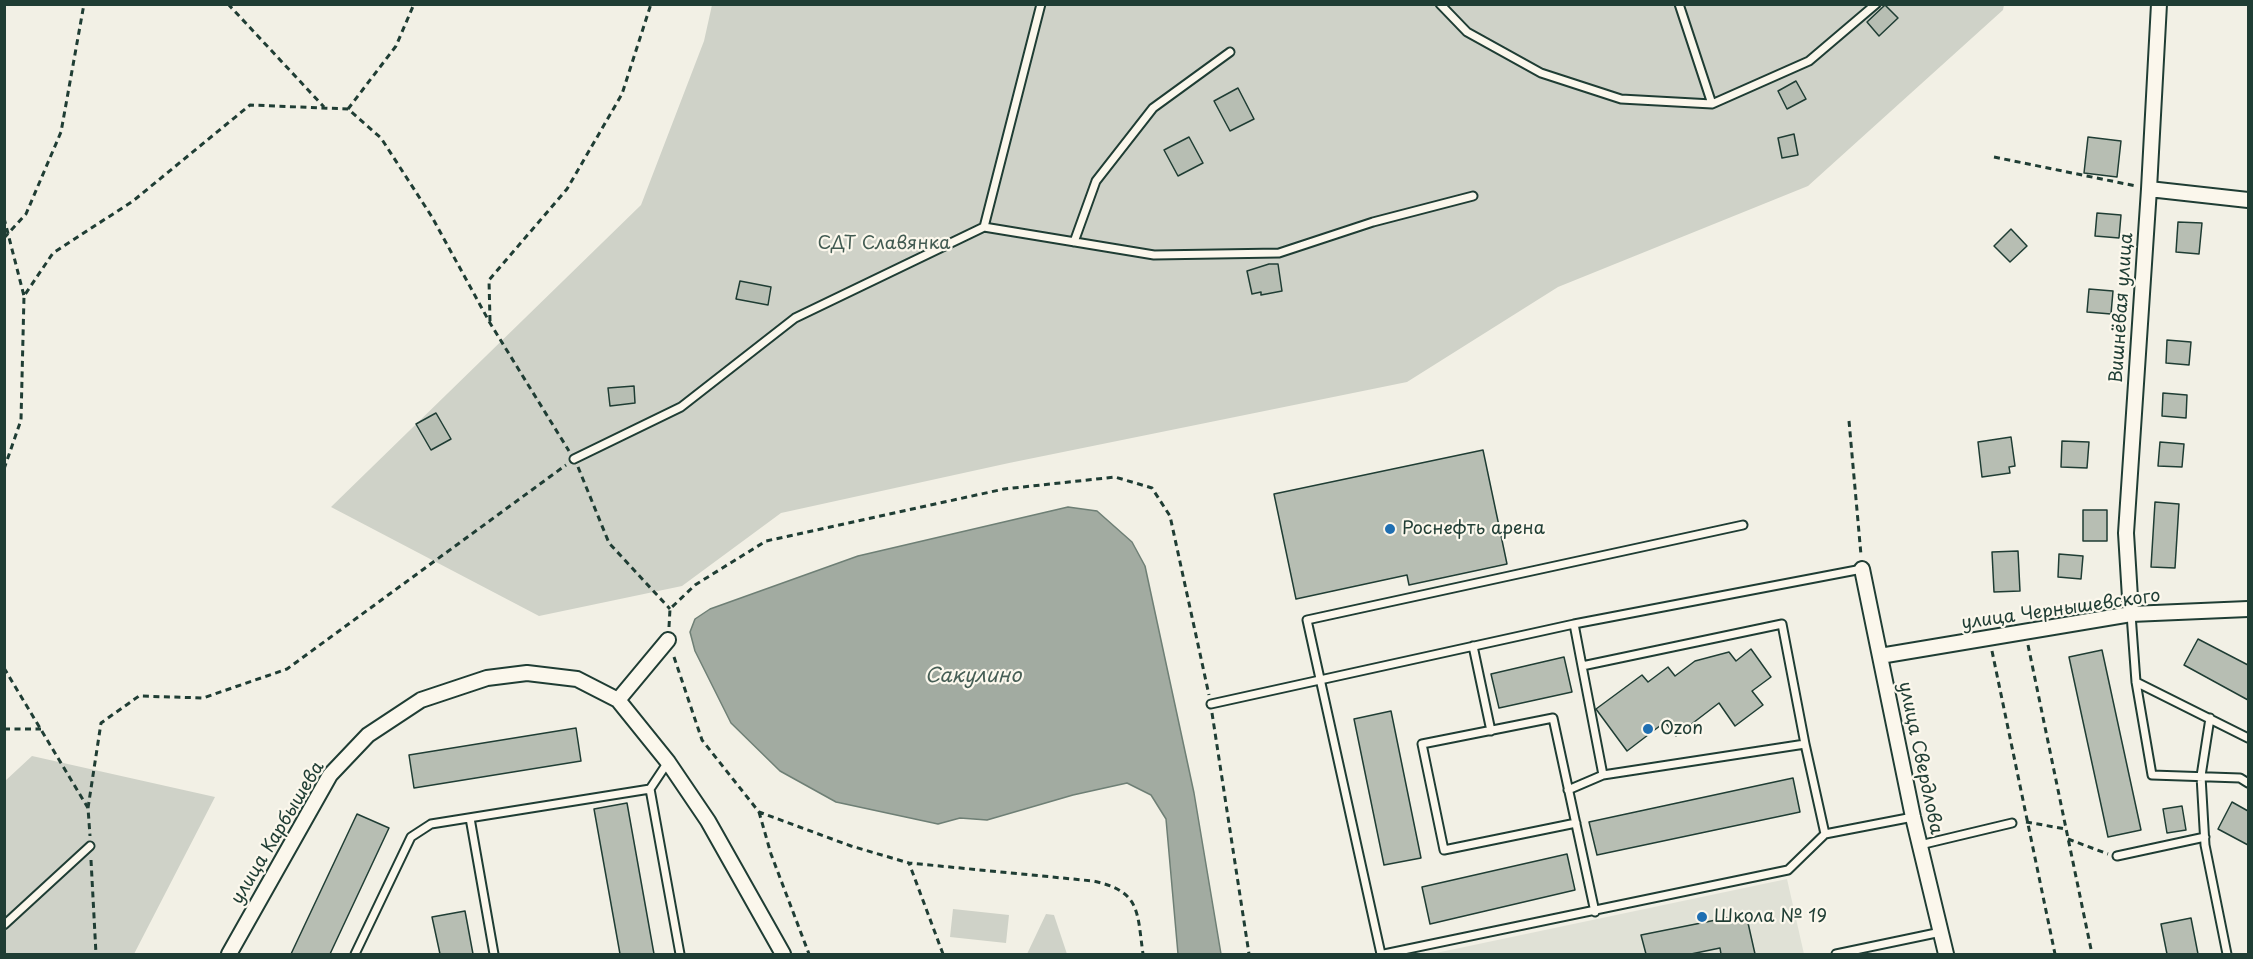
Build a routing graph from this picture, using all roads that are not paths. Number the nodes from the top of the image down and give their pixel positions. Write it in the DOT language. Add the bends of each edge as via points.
graph roads {
  1 [pos="1041,4"];
  2 [pos="1440,4"];
  3 [pos="1678,4"];
  4 [pos="1876,4"];
  5 [pos="2159,4"];
  6 [pos="1230,52"];
  7 [pos="1712,104"];
  8 [pos="2150,189"];
  9 [pos="1473,196"];
  10 [pos="2248,200"];
  11 [pos="984,227"];
  12 [pos="1074,242"];
  13 [pos="574,459"];
  14 [pos="1743,525"];
  15 [pos="1862,569"];
  16 [pos="2248,609"];
  17 [pos="2131,614"];
  18 [pos="1574,624"];
  19 [pos="668,640"];
  20 [pos="1473,645"];
  21 [pos="1880,656"];
  22 [pos="1582,666"];
  23 [pos="1319,679"];
  24 [pos="2136,682"];
  25 [pos="618,700"];
  26 [pos="1211,704"];
  27 [pos="2210,718"];
  28 [pos="1491,731"];
  29 [pos="2248,738"];
  30 [pos="1805,744"];
  31 [pos="668,762"];
  32 [pos="1604,775"];
  33 [pos="2201,776"];
  34 [pos="2248,783"];
  35 [pos="650,789"];
  36 [pos="1568,789"];
  37 [pos="1913,817"];
  38 [pos="470,818"];
  39 [pos="2012,823"];
  40 [pos="1576,824"];
  41 [pos="1825,834"];
  42 [pos="2205,837"];
  43 [pos="1920,845"];
  44 [pos="90,846"];
  45 [pos="2117,856"];
  46 [pos="1595,912"];
  47 [pos="4,925"];
  48 [pos="1941,932"];
  49 [pos="229,954"];
  50 [pos="355,954"];
  51 [pos="494,954"];
  52 [pos="680,954"];
  53 [pos="783,954"];
  54 [pos="1383,954"];
  55 [pos="1836,954"];
  56 [pos="1946,954"];
  57 [pos="2227,954"];
  1 -- 11 [label="lane"];
  2 -- 7 [label="lane" via="1467,32 1540,73 1621,99"];
  3 -- 7 [label="lane"];
  4 -- 7 [label="lane" via="1809,61"];
  5 -- 8 [label="street, Вишнёвая улица"];
  6 -- 12 [label="lane" via="1153,108 1096,181"];
  8 -- 10 [label="street"];
  8 -- 17 [label="street, Вишнёвая улица" via="2126,532"];
  9 -- 12 [label="lane" via="1373,222 1279,253 1154,255"];
  11 -- 12 [label="lane"];
  11 -- 13 [label="lane" via="795,318 681,407"];
  14 -- 23 [label="lane" via="1306,620"];
  15 -- 18 [label="lane"];
  15 -- 21 [label="street, улица Свердлова"];
  16 -- 17 [label="street, улица Чернышевского"];
  17 -- 21 [label="street, улица Чернышевского"];
  17 -- 24 [label="lane"];
  18 -- 20 [label="lane"];
  18 -- 22 [label="lane"];
  19 -- 25 [label="street"];
  20 -- 23 [label="lane"];
  20 -- 28 [label="lane"];
  21 -- 37 [label="street, улица Свердлова"];
  22 -- 30 [label="lane" via="1782,624"];
  22 -- 32 [label="lane"];
  23 -- 26 [label="lane"];
  23 -- 54 [label="lane"];
  24 -- 27 [label="lane"];
  24 -- 33 [label="lane" via="2151,775"];
  25 -- 31 [label="street, улица Карбышева"];
  25 -- 49 [label="street, улица Карбышева" via="577,679 527,673 487,678 421,700 368,735 330,775"];
  27 -- 29 [label="lane"];
  27 -- 33 [label="lane"];
  28 -- 36 [label="lane" via="1553,718"];
  28 -- 40 [label="lane" via="1422,744 1444,850"];
  30 -- 32 [label="lane"];
  30 -- 41 [label="lane"];
  31 -- 35 [label="lane"];
  31 -- 53 [label="street, улица Карбышева" via="708,821"];
  32 -- 36 [label="lane"];
  33 -- 34 [label="lane" via="2240,778"];
  33 -- 42 [label="lane"];
  35 -- 38 [label="lane"];
  35 -- 52 [label="lane"];
  36 -- 40 [label="lane"];
  37 -- 41 [label="lane"];
  37 -- 43 [label="street, улица Свердлова"];
  38 -- 50 [label="lane" via="431,824 411,837"];
  38 -- 51 [label="lane"];
  39 -- 43 [label="lane"];
  40 -- 46 [label="lane"];
  41 -- 46 [label="lane" via="1788,870"];
  42 -- 45 [label="lane"];
  42 -- 57 [label="lane"];
  43 -- 48 [label="street, улица Свердлова"];
  44 -- 47 [label="lane"];
  46 -- 54 [label="lane"];
  48 -- 55 [label="lane"];
  48 -- 56 [label="street, улица Свердлова"];
}
